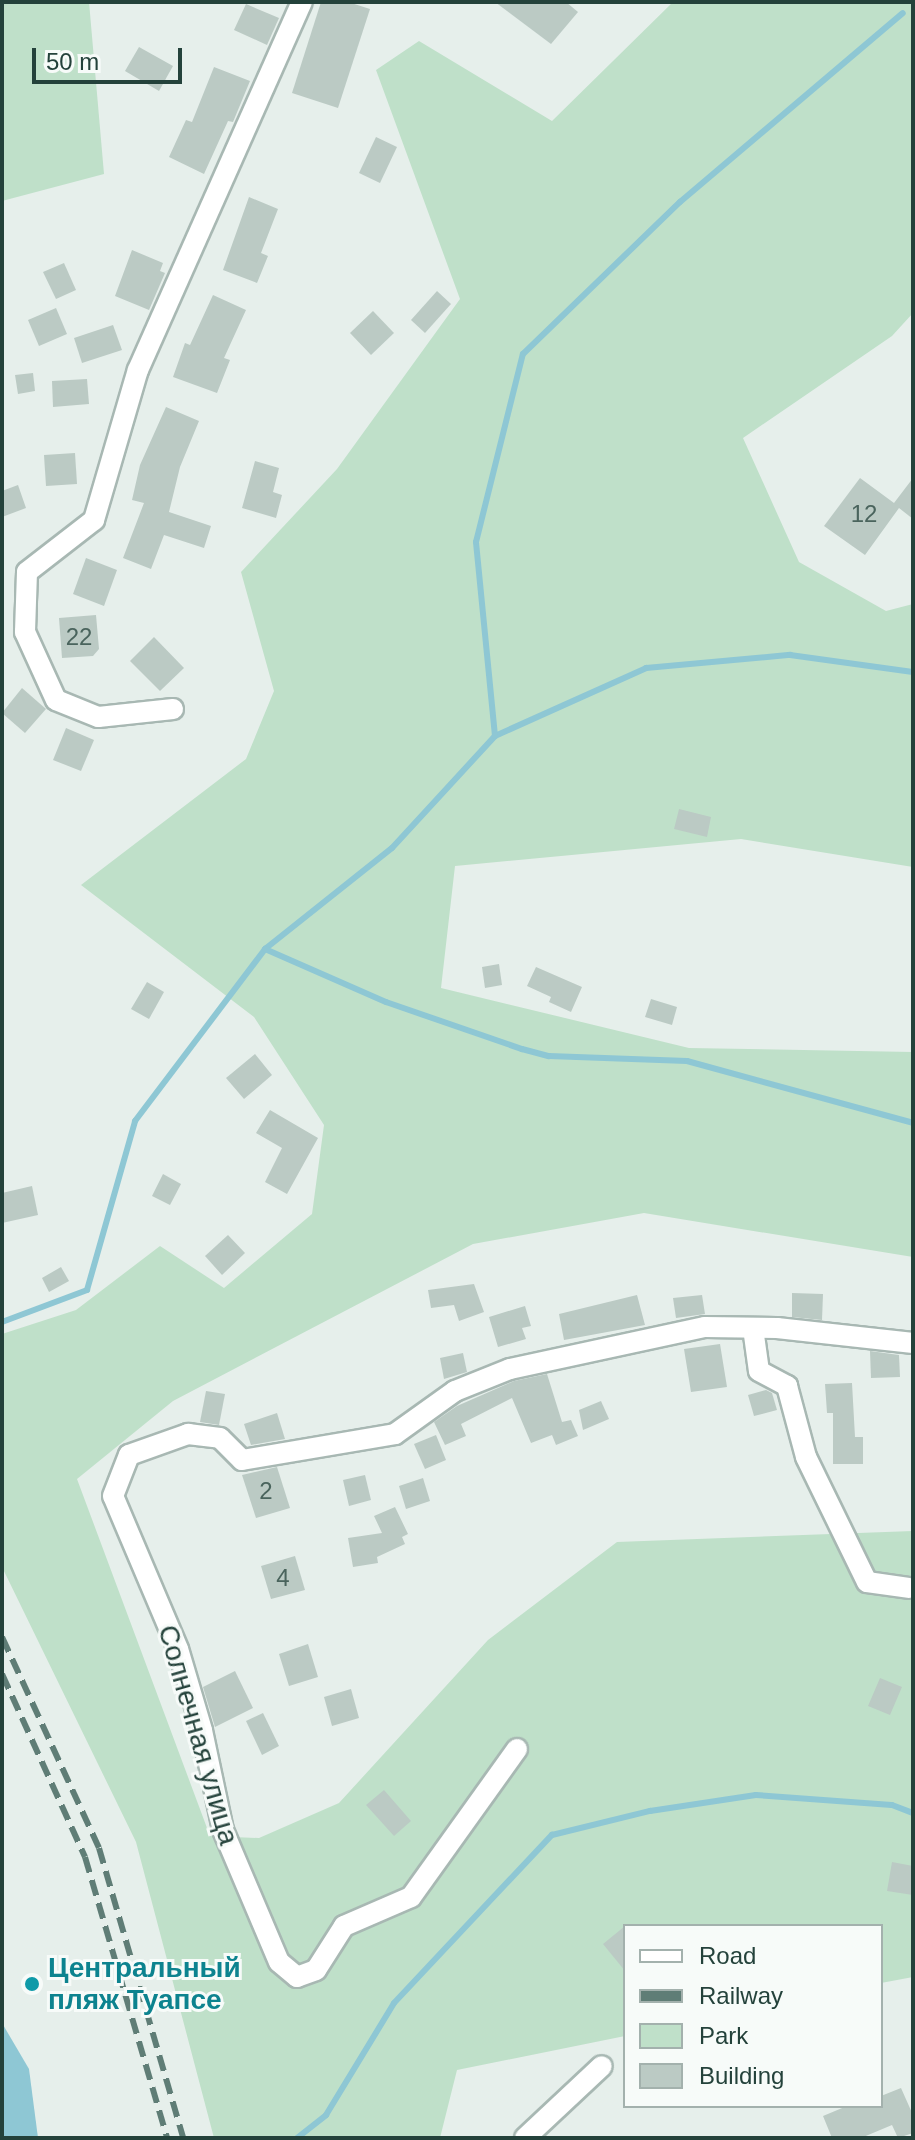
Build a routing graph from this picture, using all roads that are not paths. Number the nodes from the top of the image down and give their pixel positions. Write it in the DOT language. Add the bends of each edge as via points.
graph roads {
  1 [pos="302,2"];
  2 [pos="173,709"];
  3 [pos="753,1328"];
  4 [pos="913,1343"];
  5 [pos="909,1588"];
  6 [pos="517,1749"];
  7 [pos="602,2066"];
  8 [pos="525,2138"];
  1 -- 2 [label="street" via="138,370 94,520 27,572 25,632 56,700 98,717"];
  3 -- 4 [label="street, Солнечная улица"];
  3 -- 5 [label="street" via="759,1371 787,1386 806,1457 867,1582"];
  3 -- 6 [label="street, Солнечная улица" via="705,1327 510,1369 455,1391 395,1434 242,1460 220,1438 188,1434 129,1455 113,1496 178,1649 223,1830 279,1962 297,1977 316,1970 344,1926 411,1897"];
  7 -- 8 [label="street"];
}
